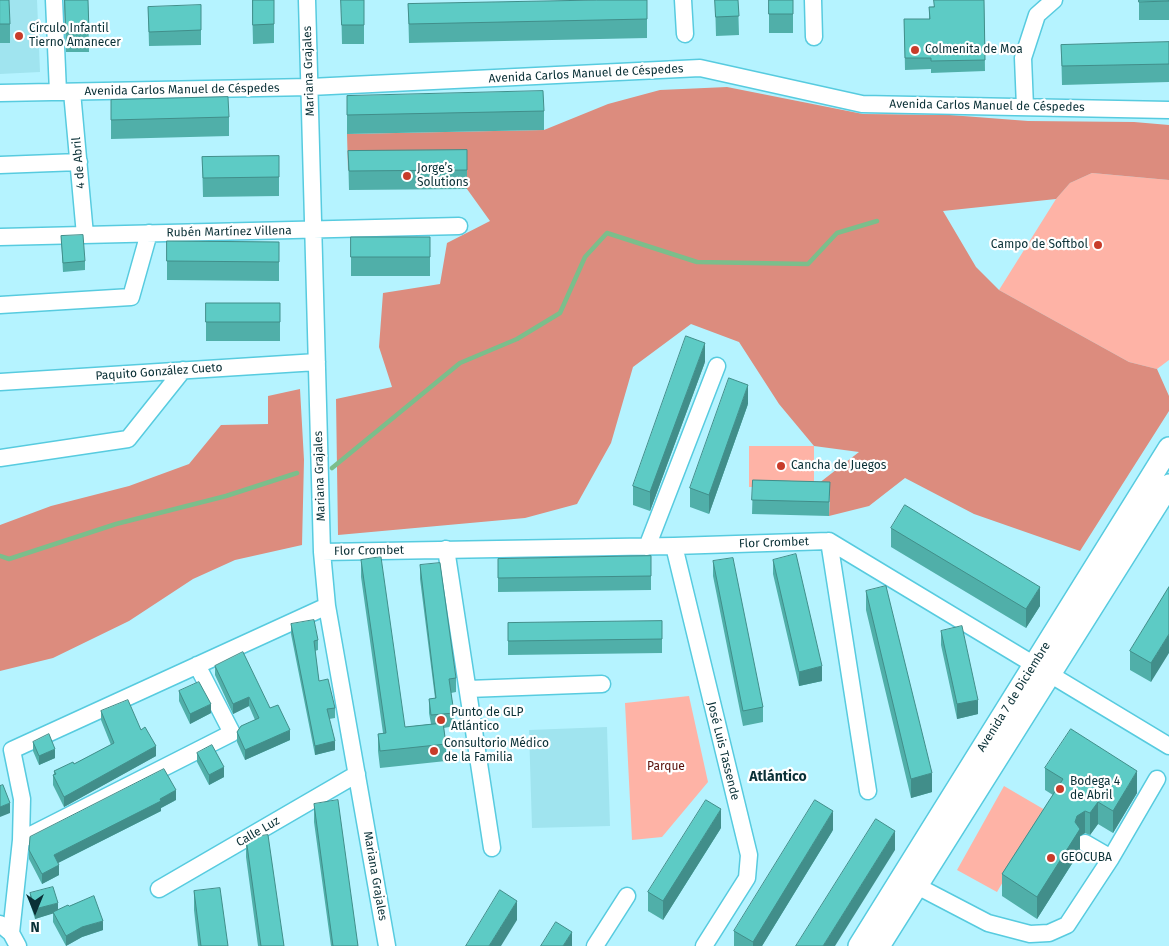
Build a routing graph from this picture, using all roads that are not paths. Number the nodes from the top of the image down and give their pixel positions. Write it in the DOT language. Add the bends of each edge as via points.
graph roads {
  1 [pos="54,0"];
  2 [pos="307,0"];
  3 [pos="683,0"];
  4 [pos="813,0"];
  5 [pos="1054,0"];
  6 [pos="685,34"];
  7 [pos="814,38"];
  8 [pos="310,87"];
  9 [pos="65,92"];
  10 [pos="0,93"];
  11 [pos="1025,107"];
  12 [pos="1169,110"];
  13 [pos="79,162"];
  14 [pos="0,165"];
  15 [pos="459,226"];
  16 [pos="313,230"];
  17 [pos="150,233"];
  18 [pos="85,235"];
  19 [pos="0,237"];
  20 [pos="0,305"];
  21 [pos="317,362"];
  22 [pos="717,366"];
  23 [pos="183,370"];
  24 [pos="0,382"];
  25 [pos="1169,448"];
  26 [pos="0,458"];
  27 [pos="1169,485"];
  28 [pos="829,541"];
  29 [pos="674,546"];
  30 [pos="647,547"];
  31 [pos="446,550"];
  32 [pos="322,552"];
  33 [pos="328,606"];
  34 [pos="197,665"];
  35 [pos="1042,669"];
  36 [pos="602,684"];
  37 [pos="468,689"];
  38 [pos="1169,746"];
  39 [pos="357,774"];
  40 [pos="1157,779"];
  41 [pos="868,790"];
  42 [pos="21,840"];
  43 [pos="1085,843"];
  44 [pos="492,848"];
  45 [pos="1111,858"];
  46 [pos="917,886"];
  47 [pos="159,889"];
  48 [pos="627,896"];
  49 [pos="9,934"];
  50 [pos="387,946"];
  51 [pos="595,946"];
  52 [pos="704,946"];
  53 [pos="859,946"];
  54 [pos="879,946"];
  1 -- 9 [label="street, 4 de Abril"];
  2 -- 8 [label="street, Mariana Grajales"];
  3 -- 6 [label="street"];
  4 -- 7 [label="street"];
  5 -- 11 [label="street" via="1037,15 1023,58"];
  8 -- 9 [label="street, Avenida Carlos Manuel de Céspedes"];
  8 -- 11 [label="street, Avenida Carlos Manuel de Céspedes" via="700,68 862,104"];
  8 -- 16 [label="street, Mariana Grajales"];
  9 -- 10 [label="street, Avenida Carlos Manuel de Céspedes"];
  9 -- 13 [label="street, 4 de Abril"];
  11 -- 12 [label="street, Avenida Carlos Manuel de Céspedes"];
  13 -- 14 [label="street"];
  13 -- 18 [label="street, 4 de Abril"];
  15 -- 16 [label="street, Rubén Martínez Villena"];
  16 -- 17 [label="street, Rubén Martínez Villena"];
  16 -- 21 [label="street, Mariana Grajales"];
  17 -- 18 [label="street, Rubén Martínez Villena"];
  17 -- 20 [label="street" via="131,297"];
  18 -- 19 [label="street, Rubén Martínez Villena"];
  21 -- 23 [label="street, Paquito González Cueto"];
  21 -- 32 [label="street, Mariana Grajales"];
  22 -- 30 [label="street"];
  23 -- 24 [label="street, Paquito González Cueto"];
  23 -- 26 [label="street" via="128,439"];
  25 -- 35 [label="main road, Avenida 7 de Diciembre"];
  27 -- 35 [label="main road, Avenida 7 de Diciembre"];
  28 -- 29 [label="street, Flor Crombet"];
  28 -- 35 [label="street"];
  28 -- 41 [label="street"];
  29 -- 30 [label="street, Flor Crombet"];
  29 -- 52 [label="street, José Luis Tassende" via="748,855 747,878"];
  30 -- 31 [label="street, Flor Crombet"];
  31 -- 32 [label="street, Flor Crombet"];
  31 -- 37 [label="street"];
  32 -- 33 [label="street, Mariana Grajales"];
  33 -- 34 [label="street"];
  33 -- 39 [label="street, Mariana Grajales"];
  34 -- 42 [label="street" via="12,750 22,799"];
  34 -- 42 [label="street" via="232,733"];
  35 -- 38 [label="street"];
  35 -- 46 [label="main road, Avenida 7 de Diciembre"];
  35 -- 53 [label="main road, Avenida 7 de Diciembre"];
  36 -- 37 [label="street"];
  37 -- 44 [label="street"];
  39 -- 47 [label="street, Calle Luz"];
  39 -- 50 [label="street, Mariana Grajales"];
  40 -- 45 [label="street"];
  42 -- 49 [label="street"];
  43 -- 45 [label="street"];
  45 -- 46 [label="street" via="1067,925 1049,933 1030,934 988,923"];
  46 -- 54 [label="main road, Avenida 7 de Diciembre"];
  48 -- 51 [label="street"];
}
